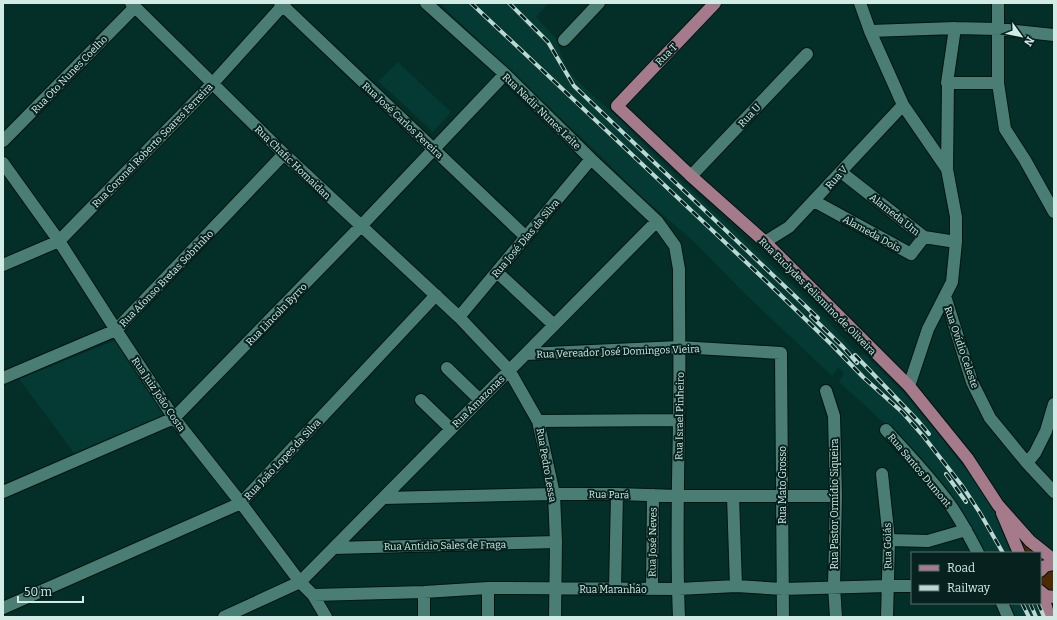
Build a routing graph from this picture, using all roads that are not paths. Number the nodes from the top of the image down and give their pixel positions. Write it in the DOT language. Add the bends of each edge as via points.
graph roads {
  1 [pos="426,3"];
  2 [pos="599,3"];
  3 [pos="715,3"];
  4 [pos="860,3"];
  5 [pos="998,3"];
  6 [pos="282,4"];
  7 [pos="133,5"];
  8 [pos="955,28"];
  9 [pos="998,29"];
  10 [pos="870,31"];
  11 [pos="1054,35"];
  12 [pos="564,40"];
  13 [pos="807,54"];
  14 [pos="505,74"];
  15 [pos="213,83"];
  16 [pos="947,83"];
  17 [pos="998,83"];
  18 [pos="903,105"];
  19 [pos="617,106"];
  20 [pos="3,141"];
  21 [pos="434,149"];
  22 [pos="284,154"];
  23 [pos="591,159"];
  24 [pos="3,163"];
  25 [pos="947,169"];
  26 [pos="841,172"];
  27 [pos="691,176"];
  28 [pos="814,201"];
  29 [pos="1054,212"];
  30 [pos="657,222"];
  31 [pos="361,226"];
  32 [pos="526,237"];
  33 [pos="924,237"];
  34 [pos="59,241"];
  35 [pos="765,242"];
  36 [pos="956,242"];
  37 [pos="3,265"];
  38 [pos="497,272"];
  39 [pos="436,295"];
  40 [pos="945,296"];
  41 [pos="459,317"];
  42 [pos="554,325"];
  43 [pos="116,330"];
  44 [pos="679,347"];
  45 [pos="781,353"];
  46 [pos="526,354"];
  47 [pos="447,368"];
  48 [pos="509,370"];
  49 [pos="3,378"];
  50 [pos="909,386"];
  51 [pos="826,391"];
  52 [pos="421,400"];
  53 [pos="480,400"];
  54 [pos="1054,404"];
  55 [pos="174,418"];
  56 [pos="679,420"];
  57 [pos="538,421"];
  58 [pos="451,429"];
  59 [pos="886,430"];
  60 [pos="1027,463"];
  61 [pos="882,474"];
  62 [pos="3,492"];
  63 [pos="1054,492"];
  64 [pos="554,494"];
  65 [pos="617,494"];
  66 [pos="653,495"];
  67 [pos="678,496"];
  68 [pos="733,496"];
  69 [pos="782,496"];
  70 [pos="836,496"];
  71 [pos="383,498"];
  72 [pos="241,503"];
  73 [pos="998,505"];
  74 [pos="966,530"];
  75 [pos="889,540"];
  76 [pos="556,542"];
  77 [pos="334,548"];
  78 [pos="977,552"];
  79 [pos="1019,552"];
  80 [pos="1054,560"];
  81 [pos="1054,564"];
  82 [pos="1041,570"];
  83 [pos="300,582"];
  84 [pos="736,586"];
  85 [pos="887,586"];
  86 [pos="911,586"];
  87 [pos="834,587"];
  88 [pos="488,588"];
  89 [pos="555,589"];
  90 [pos="615,589"];
  91 [pos="652,589"];
  92 [pos="678,589"];
  93 [pos="783,589"];
  94 [pos="424,592"];
  95 [pos="1041,592"];
  96 [pos="314,595"];
  97 [pos="1054,597"];
  98 [pos="1002,604"];
  99 [pos="3,608"];
  100 [pos="224,617"];
  101 [pos="326,617"];
  102 [pos="424,617"];
  103 [pos="488,617"];
  104 [pos="555,617"];
  105 [pos="679,617"];
  106 [pos="784,617"];
  107 [pos="836,617"];
  108 [pos="887,617"];
  109 [pos="1008,617"];
  110 [pos="1049,617"];
  1 -- 14 [label="street, Rua Nadir Nunes Leite"];
  2 -- 12 [label="street"];
  3 -- 19 [label="main road, Rua T"];
  4 -- 10 [label="street"];
  5 -- 9 [label="street"];
  6 -- 15 [label="street, Rua Coronel Roberto Soares Ferreira"];
  6 -- 21 [label="street, Rua José Carlos Pereira"];
  7 -- 15 [label="street, Rua Chafic Homaidan"];
  7 -- 20 [label="street, Rua Oto Nunes Coelho"];
  8 -- 9 [label="street"];
  8 -- 10 [label="street"];
  8 -- 16 [label="street"];
  9 -- 11 [label="street"];
  9 -- 17 [label="street"];
  10 -- 18 [label="street"];
  13 -- 27 [label="street, Rua U"];
  14 -- 21 [label="street, Rua Lincoln Byrro"];
  14 -- 23 [label="street, Rua Nadir Nunes Leite"];
  15 -- 22 [label="street, Rua Chafic Homaidan"];
  15 -- 34 [label="street, Rua Coronel Roberto Soares Ferreira"];
  16 -- 17 [label="street"];
  16 -- 25 [label="street"];
  17 -- 29 [label="street" via="1005,129"];
  18 -- 25 [label="street"];
  18 -- 26 [label="street, Rua V"];
  19 -- 27 [label="main road, Rua Euclydes Felismino de Oliveira"];
  21 -- 31 [label="street, Rua Lincoln Byrro"];
  21 -- 32 [label="street, Rua José Carlos Pereira"];
  22 -- 31 [label="street, Rua Chafic Homaidan"];
  22 -- 43 [label="street, Rua Afonso Bretas Sobrinho"];
  23 -- 30 [label="street, Rua Nadir Nunes Leite"];
  23 -- 32 [label="street, Rua José Dias da Silva"];
  24 -- 34 [label="street, Rua Juiz João Costa"];
  25 -- 36 [label="street" via="956,216"];
  26 -- 28 [label="street, Rua V"];
  26 -- 33 [label="street, Alameda Um"];
  27 -- 35 [label="main road, Rua Euclydes Felismino de Oliveira"];
  28 -- 33 [label="street, Alameda Dois" via="911,254"];
  28 -- 35 [label="street, Rua V" via="790,227"];
  30 -- 42 [label="street, Rua Amazonas"];
  30 -- 44 [label="street, Rua Israel Pinheiro" via="675,246 678,263"];
  31 -- 39 [label="street, Rua Chafic Homaidan"];
  31 -- 55 [label="street, Rua Lincoln Byrro"];
  32 -- 38 [label="street, Rua José Dias da Silva"];
  33 -- 36 [label="street, Alameda Um"];
  34 -- 37 [label="street, Rua Coronel Roberto Soares Ferreira"];
  34 -- 43 [label="street, Rua Juiz João Costa"];
  35 -- 50 [label="main road, Rua Euclydes Felismino de Oliveira"];
  36 -- 40 [label="street" via="952,282"];
  38 -- 41 [label="street, Rua José Dias da Silva"];
  38 -- 42 [label="street"];
  39 -- 41 [label="street, Rua Chafic Homaidan"];
  39 -- 72 [label="street, Rua João Lopes da Silva"];
  40 -- 50 [label="street" via="928,329"];
  40 -- 60 [label="street, Rua Ovídio Celeste" via="972,382 990,418"];
  41 -- 48 [label="street, Rua Pedro Lessa"];
  42 -- 46 [label="street, Rua Amazonas"];
  43 -- 49 [label="street, Rua Afonso Bretas Sobrinho"];
  43 -- 55 [label="street, Rua Juiz João Costa"];
  44 -- 45 [label="street, Rua Vereador José Domingos Vieira"];
  44 -- 46 [label="street, Rua Vereador José Domingos Vieira"];
  44 -- 56 [label="street, Rua Israel Pinheiro"];
  45 -- 69 [label="street, Rua Mato Grosso"];
  46 -- 48 [label="street, Rua Amazonas"];
  47 -- 53 [label="street"];
  48 -- 53 [label="street, Rua Amazonas"];
  48 -- 57 [label="street, Rua Pedro Lessa"];
  50 -- 73 [label="main road, Rua Euclydes Felismino de Oliveira" via="968,459"];
  51 -- 70 [label="street, Rua Pastor Ormídio Siqueira" via="834,416"];
  52 -- 58 [label="street"];
  53 -- 58 [label="street, Rua Amazonas"];
  54 -- 60 [label="street" via="1046,431"];
  55 -- 62 [label="street, Rua Lincoln Byrro"];
  55 -- 72 [label="street, Rua Juiz João Costa"];
  56 -- 57 [label="street"];
  56 -- 67 [label="street, Rua Israel Pinheiro"];
  57 -- 64 [label="street, Rua Pedro Lessa"];
  58 -- 71 [label="street, Rua Amazonas"];
  59 -- 74 [label="street, Rua Santos Dumont" via="949,503"];
  60 -- 63 [label="street, Rua Ovídio Celeste"];
  61 -- 75 [label="street, Rua Goiás"];
  64 -- 65 [label="street, Rua Pará"];
  64 -- 71 [label="street, Rua Pará"];
  64 -- 76 [label="street, Rua Pedro Lessa"];
  65 -- 66 [label="street, Rua Pará"];
  65 -- 90 [label="street"];
  66 -- 67 [label="street, Rua Pará"];
  66 -- 91 [label="street, Rua José Neves"];
  67 -- 68 [label="street, Rua Pará"];
  67 -- 92 [label="street, Rua Israel Pinheiro"];
  68 -- 69 [label="street, Rua Pará"];
  68 -- 84 [label="street"];
  69 -- 70 [label="street, Rua Pará"];
  69 -- 93 [label="street, Rua Mato Grosso"];
  70 -- 87 [label="street, Rua Pastor Ormídio Siqueira"];
  71 -- 77 [label="street, Rua Amazonas"];
  72 -- 83 [label="street, Rua Juiz João Costa"];
  72 -- 99 [label="street, Rua João Lopes da Silva"];
  73 -- 79 [label="main road"];
  73 -- 80 [label="main road" via="1030,541"];
  74 -- 75 [label="street" via="928,541"];
  74 -- 78 [label="street, Rua Santos Dumont"];
  75 -- 85 [label="street, Rua Goiás"];
  76 -- 77 [label="street, Rua Antídio Sales de Fraga"];
  76 -- 89 [label="street, Rua Pedro Lessa"];
  77 -- 83 [label="street, Rua Amazonas"];
  81 -- 82 [label="main road"];
  83 -- 96 [label="street, Rua Juiz João Costa"];
  83 -- 100 [label="street"];
  84 -- 92 [label="street, Rua Maranhão"];
  84 -- 93 [label="street, Rua Maranhão"];
  85 -- 86 [label="street, Rua Maranhão"];
  85 -- 87 [label="street, Rua Maranhão"];
  85 -- 108 [label="street, Rua Goiás"];
  87 -- 93 [label="street, Rua Maranhão"];
  87 -- 107 [label="street, Rua Pastor Ormídio Siqueira"];
  88 -- 89 [label="street, Rua Maranhão"];
  88 -- 94 [label="street, Rua Maranhão"];
  88 -- 103 [label="street"];
  89 -- 90 [label="street, Rua Maranhão"];
  89 -- 104 [label="street, Rua Pedro Lessa"];
  90 -- 91 [label="street, Rua Maranhão"];
  91 -- 92 [label="street, Rua Maranhão"];
  92 -- 105 [label="street, Rua Israel Pinheiro"];
  93 -- 106 [label="street, Rua Mato Grosso"];
  94 -- 96 [label="street, Rua Maranhão"];
  94 -- 102 [label="street"];
  95 -- 97 [label="main road"];
  95 -- 110 [label="main road"];
  96 -- 101 [label="street, Rua Juiz João Costa"];
  98 -- 109 [label="street"];
}
